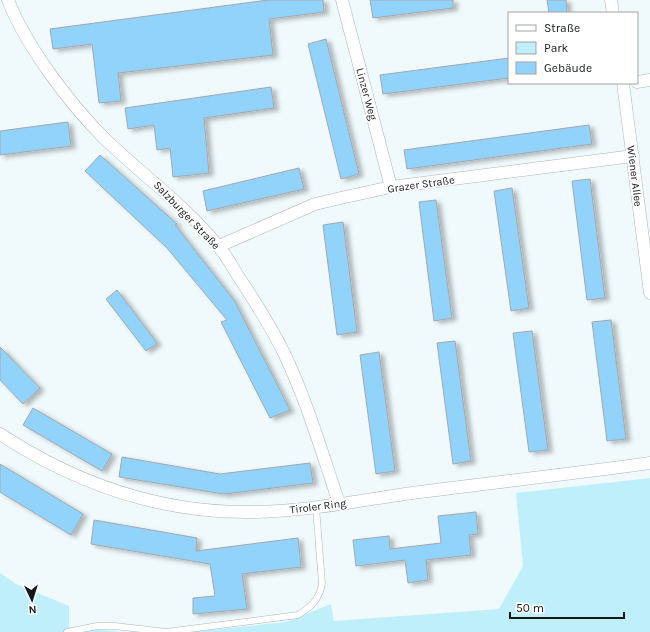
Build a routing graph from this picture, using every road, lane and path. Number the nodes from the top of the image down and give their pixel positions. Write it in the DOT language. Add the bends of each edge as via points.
graph roads {
  1 [pos="8,0"];
  2 [pos="342,0"];
  3 [pos="611,0"];
  4 [pos="613,12"];
  5 [pos="650,80"];
  6 [pos="638,82"];
  7 [pos="625,84"];
  8 [pos="633,156"];
  9 [pos="391,187"];
  10 [pos="219,246"];
  11 [pos="650,293"];
  12 [pos="0,434"];
  13 [pos="650,463"];
  14 [pos="340,503"];
  15 [pos="316,507"];
  16 [pos="67,632"];
  1 -- 10 [label="street, Salzburger Straße" via="13,14 40,59 78,108 104,138 173,198"];
  2 -- 9 [label="street, Linzer Weg"];
  3 -- 4 [label="street"];
  5 -- 6 [label="street"];
  7 -- 8 [label="street, Wiener Allee"];
  8 -- 9 [label="street, Grazer Straße"];
  8 -- 11 [label="street, Wiener Allee"];
  9 -- 10 [label="street, Grazer Straße" via="315,204"];
  10 -- 14 [label="street, Salzburger Straße" via="259,307 284,354"];
  12 -- 15 [label="street, Tiroler Ring" via="52,466 92,484 134,498 215,510 256,512"];
  13 -- 14 [label="street, Tiroler Ring"];
  14 -- 15 [label="street, Tiroler Ring"];
  15 -- 16 [label="lane" via="322,584 315,603 298,615 166,632 115,626 97,626"];
}
